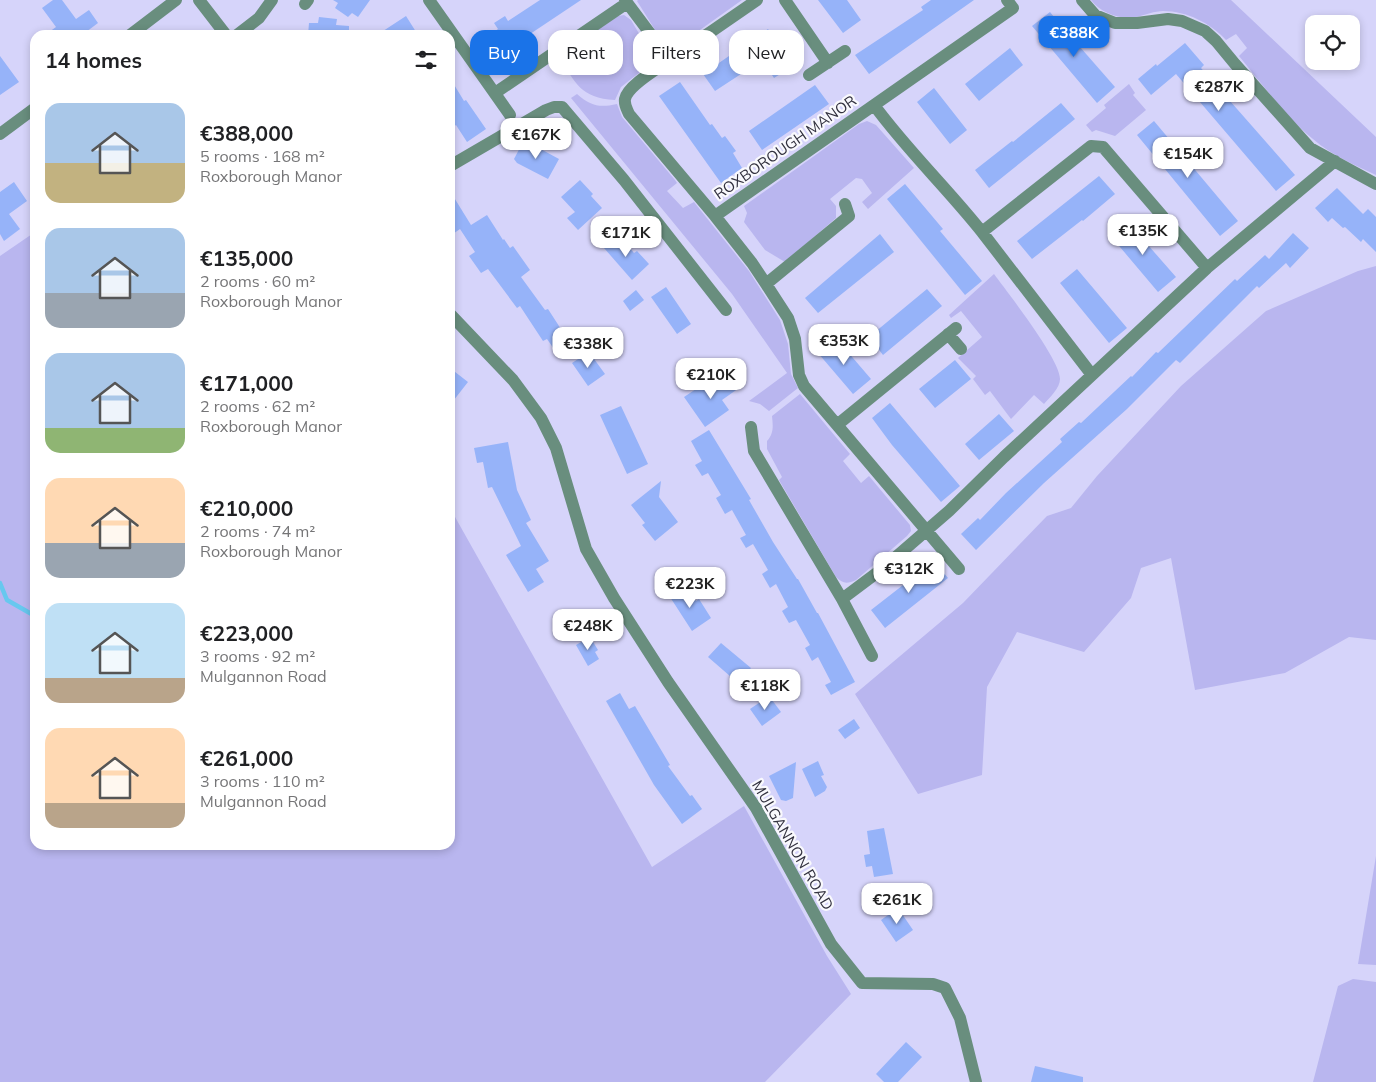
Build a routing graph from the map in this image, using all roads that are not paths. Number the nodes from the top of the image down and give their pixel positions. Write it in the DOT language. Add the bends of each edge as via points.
graph roads {
  1 [pos="176,0"];
  2 [pos="199,0"];
  3 [pos="272,0"];
  4 [pos="429,0"];
  5 [pos="757,0"];
  6 [pos="785,0"];
  7 [pos="1007,0"];
  8 [pos="1082,0"];
  9 [pos="626,1"];
  10 [pos="137,30"];
  11 [pos="222,30"];
  12 [pos="243,30"];
  13 [pos="450,30"];
  14 [pos="648,30"];
  15 [pos="714,30"];
  16 [pos="455,37"];
  17 [pos="845,52"];
  18 [pos="828,63"];
  19 [pos="650,75"];
  20 [pos="809,75"];
  21 [pos="495,93"];
  22 [pos="874,105"];
  23 [pos="30,112"];
  24 [pos="510,115"];
  25 [pos="0,134"];
  26 [pos="1335,161"];
  27 [pos="455,163"];
  28 [pos="1376,184"];
  29 [pos="845,204"];
  30 [pos="715,216"];
  31 [pos="982,232"];
  32 [pos="1207,268"];
  33 [pos="766,284"];
  34 [pos="726,310"];
  35 [pos="455,319"];
  36 [pos="961,349"];
  37 [pos="1092,375"];
  38 [pos="837,425"];
  39 [pos="751,427"];
  40 [pos="927,530"];
  41 [pos="959,569"];
  42 [pos="842,599"];
  43 [pos="872,656"];
  44 [pos="976,1082"];
  1 -- 10 [label="street"];
  2 -- 11 [label="street"];
  3 -- 12 [label="street" via="259,18"];
  4 -- 13 [label="street"];
  5 -- 15 [label="street, ROXBOROUGH MANOR"];
  6 -- 18 [label="street"];
  7 -- 22 [label="street, ROXBOROUGH MANOR" via="1013,8"];
  8 -- 26 [label="street" via="1095,15 1115,22 1168,19 1205,31 1310,148"];
  9 -- 14 [label="street"];
  9 -- 21 [label="street"];
  16 -- 21 [label="street"];
  17 -- 18 [label="street"];
  18 -- 20 [label="street"];
  19 -- 30 [label="street, ROXBOROUGH MANOR" via="630,90 625,98 625,107"];
  21 -- 24 [label="street"];
  22 -- 30 [label="street, ROXBOROUGH MANOR"];
  22 -- 31 [label="street, ROXBOROUGH MANOR" via="899,138 954,194"];
  23 -- 25 [label="street"];
  26 -- 28 [label="street"];
  26 -- 32 [label="street"];
  27 -- 34 [label="street" via="546,110 562,107"];
  29 -- 33 [label="street" via="849,216"];
  30 -- 33 [label="street, ROXBOROUGH MANOR"];
  31 -- 32 [label="street" via="1091,146 1103,147"];
  31 -- 37 [label="street, ROXBOROUGH MANOR"];
  32 -- 37 [label="street"];
  33 -- 38 [label="street, ROXBOROUGH MANOR" via="788,318 804,386"];
  35 -- 44 [label="street, MULGANNON ROAD" via="513,380 541,418 556,448 586,549 668,682 756,808 831,944 862,983 933,984 945,988 960,1018"];
  36 -- 38 [label="street" via="952,331"];
  37 -- 40 [label="street" via="1035,420 950,511"];
  38 -- 40 [label="street, ROXBOROUGH MANOR" via="864,464"];
  39 -- 42 [label="street" via="754,450"];
  40 -- 41 [label="street, ROXBOROUGH MANOR"];
  40 -- 42 [label="street"];
  42 -- 43 [label="street"];
}
